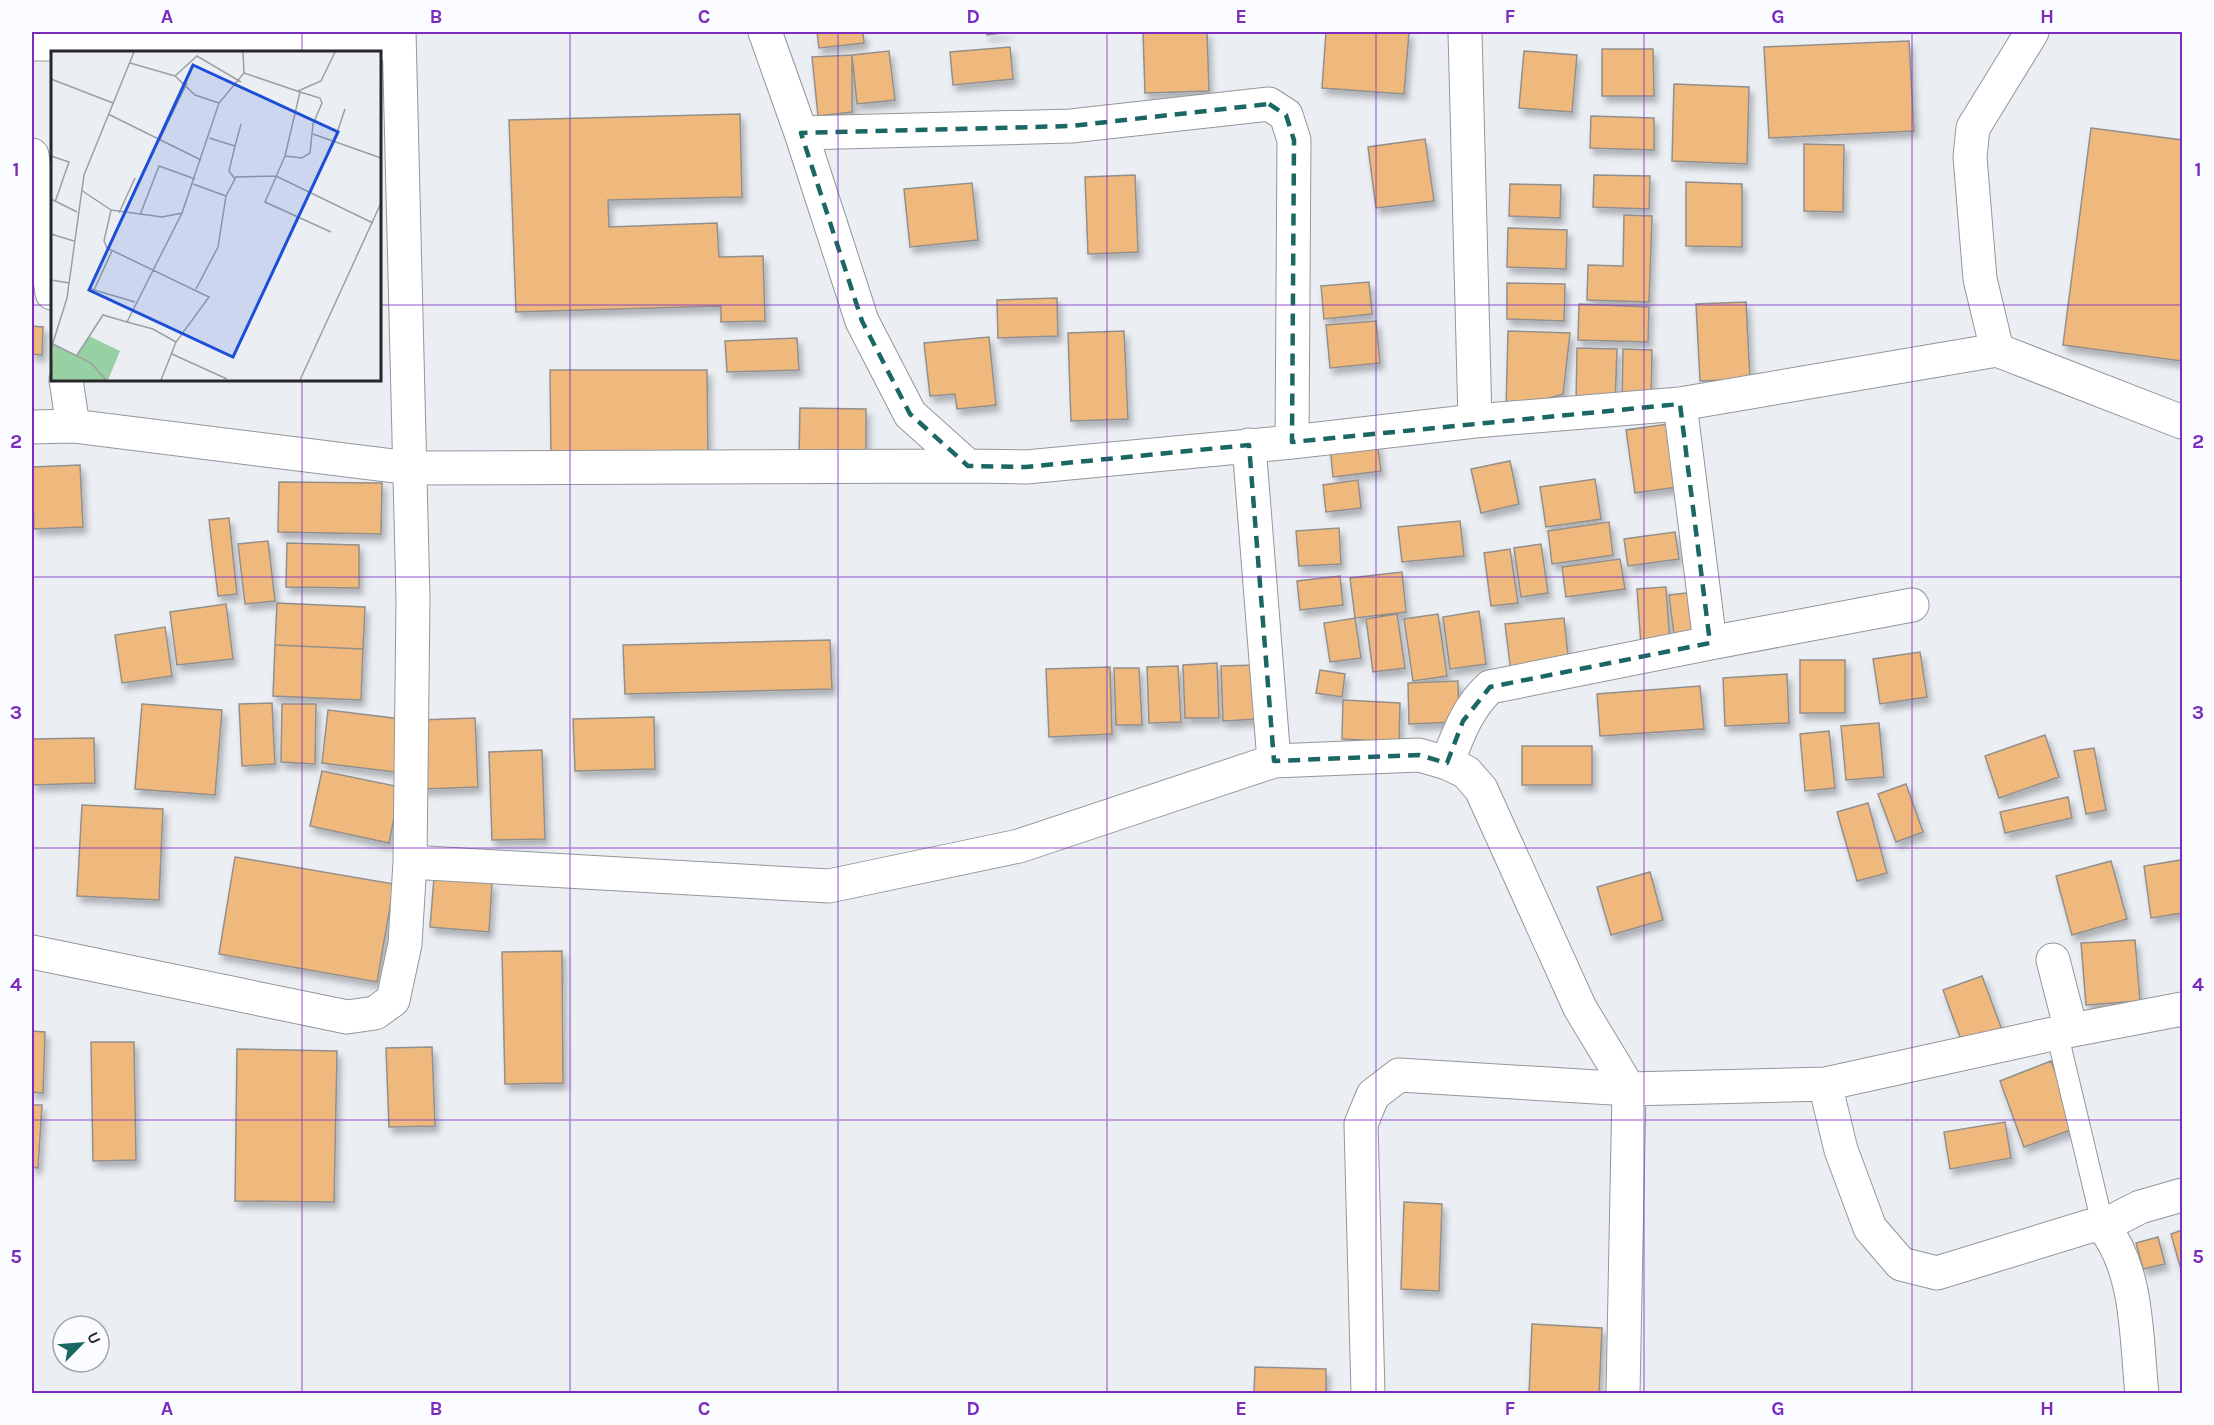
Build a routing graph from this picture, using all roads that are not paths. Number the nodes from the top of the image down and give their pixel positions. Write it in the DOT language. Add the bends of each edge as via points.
graph roads {
  1 [pos="765,32"];
  2 [pos="1465,32"];
  3 [pos="2032,32"];
  4 [pos="399,38"];
  5 [pos="32,44"];
  6 [pos="801,133"];
  7 [pos="32,156"];
  8 [pos="51,286"];
  9 [pos="1997,350"];
  10 [pos="66,381"];
  11 [pos="1680,404"];
  12 [pos="1475,421"];
  13 [pos="2182,422"];
  14 [pos="73,426"];
  15 [pos="32,427"];
  16 [pos="1292,442"];
  17 [pos="1249,445"];
  18 [pos="968,466"];
  19 [pos="410,468"];
  20 [pos="1912,605"];
  21 [pos="1710,643"];
  22 [pos="1274,761"];
  23 [pos="1447,763"];
  24 [pos="410,862"];
  25 [pos="32,952"];
  26 [pos="2054,960"];
  27 [pos="2182,1009"];
  28 [pos="2064,1031"];
  29 [pos="1825,1084"];
  30 [pos="1629,1089"];
  31 [pos="2182,1195"];
  32 [pos="2103,1226"];
  33 [pos="1368,1394"];
  34 [pos="1623,1394"];
  35 [pos="2142,1394"];
  1 -- 6 [label="street"];
  2 -- 12 [label="street"];
  3 -- 9 [label="street" via="1973,128 1970,157 1980,279"];
  4 -- 5 [label="street"];
  4 -- 19 [label="street"];
  6 -- 16 [label="street" via="1071,126 1269,104 1286,115 1294,140"];
  6 -- 18 [label="street" via="862,321 910,414"];
  7 -- 8 [label="street"];
  9 -- 11 [label="street"];
  9 -- 13 [label="street"];
  10 -- 14 [label="street"];
  11 -- 12 [label="street"];
  11 -- 21 [label="street"];
  12 -- 16 [label="street"];
  14 -- 15 [label="street"];
  14 -- 19 [label="street"];
  16 -- 17 [label="street"];
  17 -- 18 [label="street" via="1026,467"];
  17 -- 22 [label="street"];
  18 -- 19 [label="street"];
  19 -- 24 [label="street"];
  20 -- 21 [label="street"];
  21 -- 23 [label="street" via="1490,687 1463,721"];
  22 -- 23 [label="street" via="1419,755"];
  22 -- 24 [label="street" via="1019,846 829,886"];
  23 -- 30 [label="street" via="1466,772 1481,789 1580,1008"];
  24 -- 25 [label="street" via="405,944 393,1000 375,1013 347,1017"];
  26 -- 28 [label="street"];
  27 -- 28 [label="street"];
  28 -- 29 [label="street"];
  28 -- 32 [label="lane"];
  29 -- 30 [label="street"];
  29 -- 32 [label="street" via="1841,1150 1870,1228 1901,1264 1937,1273 2090,1226"];
  30 -- 33 [label="street" via="1399,1075 1373,1095 1362,1124"];
  30 -- 34 [label="street"];
  31 -- 32 [label="street" via="2140,1207"];
  32 -- 35 [label="street" via="2118,1251 2132,1297"];
}
